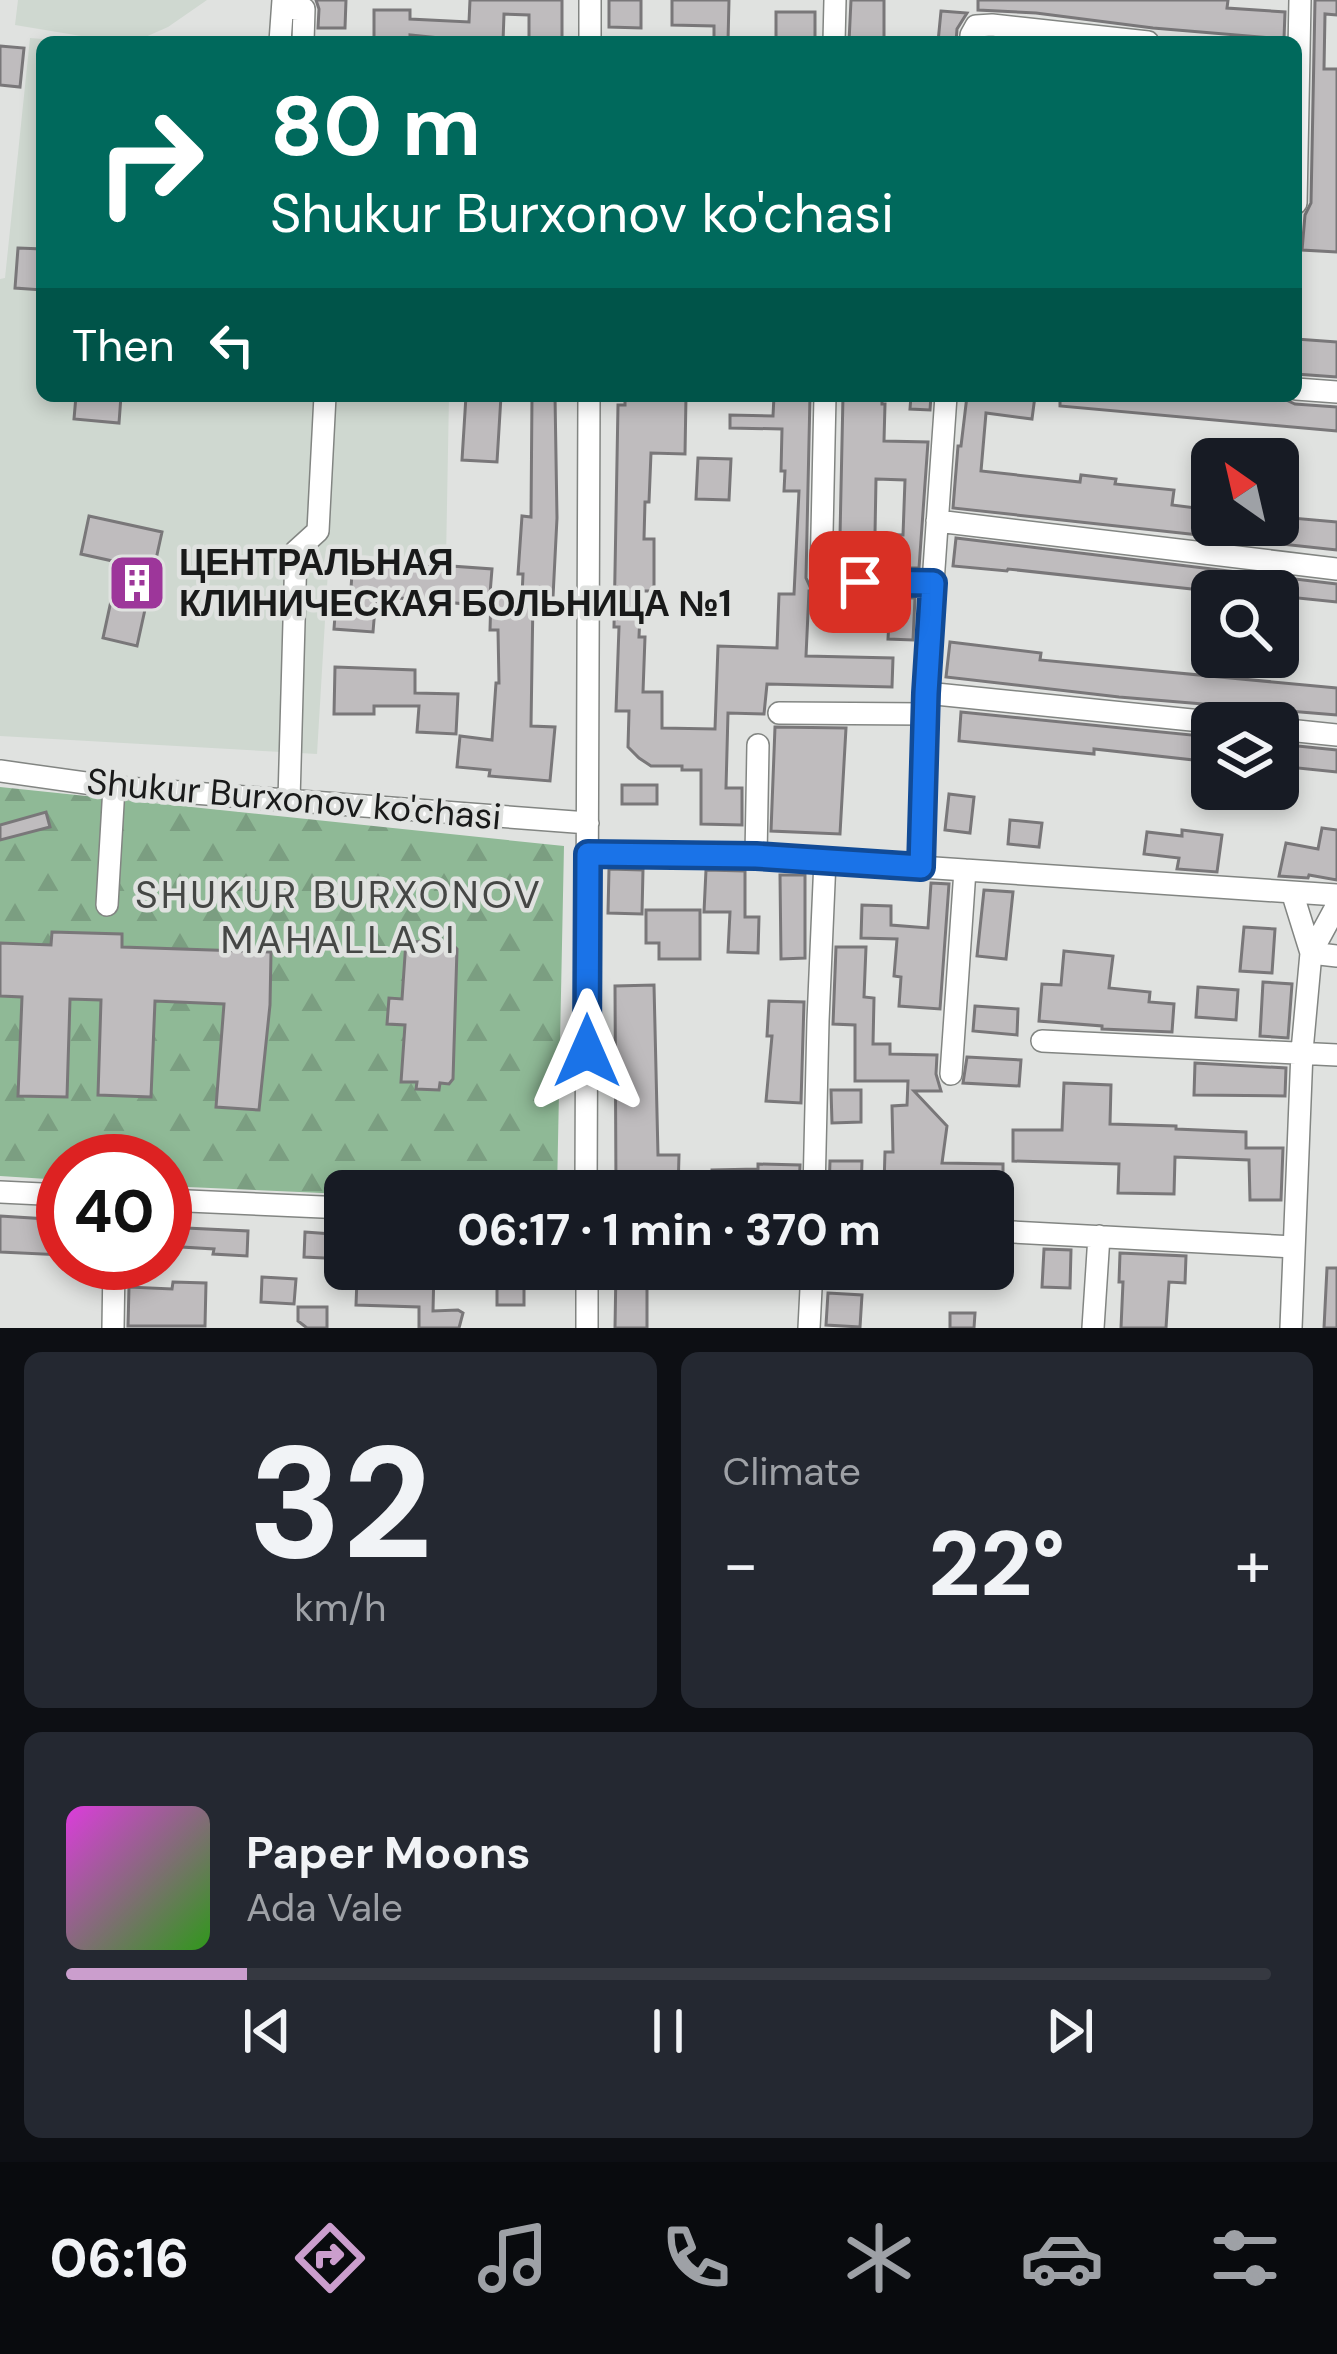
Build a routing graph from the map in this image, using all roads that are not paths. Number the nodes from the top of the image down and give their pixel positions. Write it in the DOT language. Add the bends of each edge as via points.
graph roads {
  1 [pos="590,0"];
  2 [pos="835,0"];
  3 [pos="1300,0"];
  4 [pos="283,4"];
  5 [pos="974,34"];
  6 [pos="280,36"];
  7 [pos="302,36"];
  8 [pos="590,36"];
  9 [pos="834,36"];
  10 [pos="1093,36"];
  11 [pos="1299,36"];
  12 [pos="1302,389"];
  13 [pos="1337,392"];
  14 [pos="589,402"];
  15 [pos="825,402"];
  16 [pos="946,402"];
  17 [pos="324,405"];
  18 [pos="938,521"];
  19 [pos="1337,569"];
  20 [pos="933,583"];
  21 [pos="926,704"];
  22 [pos="779,713"];
  23 [pos="1191,721"];
  24 [pos="1299,731"];
  25 [pos="1337,735"];
  26 [pos="758,745"];
  27 [pos="0,771"];
  28 [pos="114,787"];
  29 [pos="289,800"];
  30 [pos="588,823"];
  31 [pos="588,854"];
  32 [pos="756,856"];
  33 [pos="825,860"];
  34 [pos="921,867"];
  35 [pos="965,870"];
  36 [pos="1292,892"];
  37 [pos="1337,895"];
  38 [pos="107,905"];
  39 [pos="1337,905"];
  40 [pos="1311,953"];
  41 [pos="1337,956"];
  42 [pos="1042,1041"];
  43 [pos="1302,1052"];
  44 [pos="1337,1055"];
  45 [pos="951,1074"];
  46 [pos="586,1170"];
  47 [pos="814,1170"];
  48 [pos="0,1192"];
  49 [pos="36,1194"];
  50 [pos="192,1201"];
  51 [pos="324,1207"];
  52 [pos="1014,1232"];
  53 [pos="1099,1236"];
  54 [pos="1294,1247"];
  55 [pos="114,1290"];
  56 [pos="587,1290"];
  57 [pos="811,1290"];
  58 [pos="113,1328"];
  59 [pos="587,1328"];
  60 [pos="809,1328"];
  61 [pos="1093,1328"];
  62 [pos="1291,1328"];
  1 -- 8 [label="street"];
  2 -- 9 [label="street"];
  3 -- 11 [label="street"];
  4 -- 6 [label="street"];
  4 -- 7 [label="street" via="304,9"];
  5 -- 10 [label="street" via="992,25"];
  12 -- 13 [label="street"];
  14 -- 30 [label="street"];
  15 -- 20 [label="street" via="821,578"];
  16 -- 18 [label="street"];
  17 -- 29 [label="street" via="318,531 296,551"];
  18 -- 19 [label="street"];
  18 -- 20 [label="street"];
  20 -- 21 [label="street"];
  21 -- 22 [label="street"];
  21 -- 23 [label="street"];
  21 -- 34 [label="street"];
  24 -- 25 [label="street"];
  26 -- 32 [label="street"];
  27 -- 28 [label="street, Shukur Burxonov ko'chasi"];
  28 -- 29 [label="street, Shukur Burxonov ko'chasi"];
  28 -- 38 [label="street"];
  29 -- 30 [label="street, Shukur Burxonov ko'chasi"];
  30 -- 31 [label="street"];
  31 -- 32 [label="street"];
  31 -- 46 [label="street"];
  32 -- 33 [label="street"];
  33 -- 34 [label="street"];
  33 -- 47 [label="street"];
  34 -- 35 [label="street"];
  35 -- 36 [label="street"];
  35 -- 45 [label="street"];
  36 -- 37 [label="street"];
  36 -- 40 [label="street"];
  39 -- 40 [label="street"];
  40 -- 41 [label="street"];
  40 -- 43 [label="street"];
  42 -- 43 [label="street"];
  43 -- 44 [label="street"];
  43 -- 54 [label="street"];
  48 -- 49 [label="street"];
  50 -- 51 [label="street"];
  52 -- 53 [label="street"];
  53 -- 54 [label="street"];
  53 -- 61 [label="street"];
  54 -- 62 [label="street"];
  55 -- 58 [label="street"];
  56 -- 59 [label="street"];
  57 -- 60 [label="street"];
}
